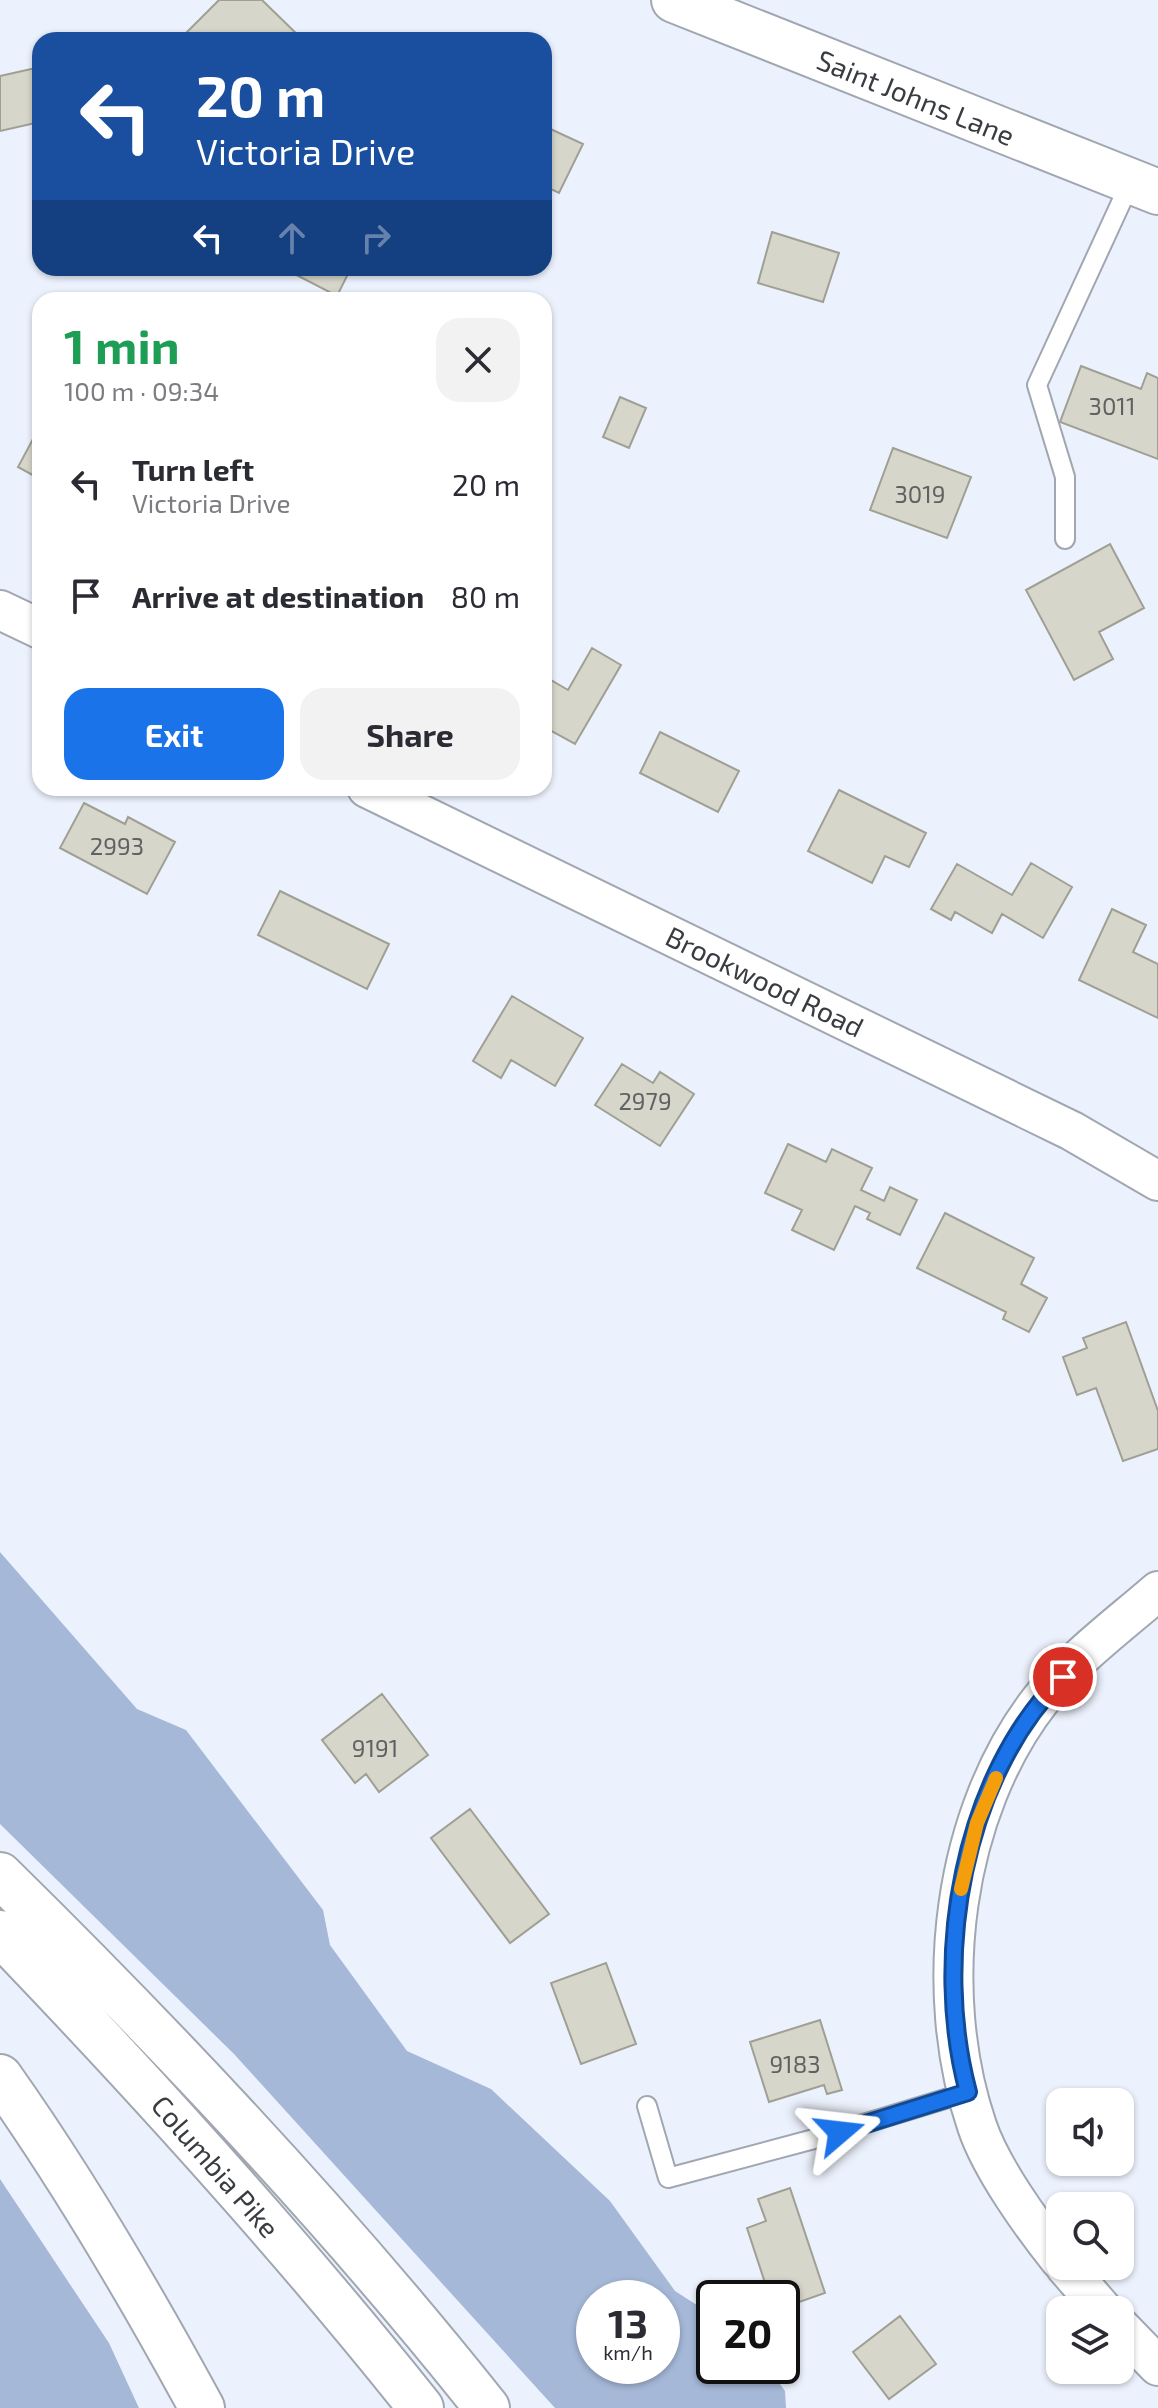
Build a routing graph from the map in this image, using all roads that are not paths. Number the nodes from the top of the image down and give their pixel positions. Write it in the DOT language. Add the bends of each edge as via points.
graph roads {
  1 [pos="674,0"];
  2 [pos="1144,186"];
  3 [pos="1065,539"];
  4 [pos="0,610"];
  5 [pos="32,625"];
  6 [pos="383,796"];
  7 [pos="1158,1181"];
  8 [pos="1158,1591"];
  9 [pos="0,1875"];
  10 [pos="0,1933"];
  11 [pos="0,2077"];
  12 [pos="968,2092"];
  13 [pos="647,2106"];
  14 [pos="1046,2241"];
  15 [pos="1077,2280"];
  16 [pos="1091,2296"];
  17 [pos="1134,2341"];
  18 [pos="1158,2366"];
  19 [pos="202,2408"];
  20 [pos="421,2408"];
  21 [pos="487,2408"];
  1 -- 2 [label="main road, Saint Johns Lane"];
  2 -- 3 [label="lane" via="1037,385 1065,477"];
  4 -- 5 [label="street"];
  6 -- 7 [label="street, Brookwood Road" via="1072,1131"];
  8 -- 12 [label="street" via="1042,1697 1007,1753 977,1823 956,1911 952,1981"];
  9 -- 21 [label="main road" via="169,2043 408,2308"];
  10 -- 20 [label="main road, Columbia Pike" via="163,2105"];
  11 -- 19 [label="main road" via="142,2296"];
  12 -- 13 [label="lane" via="668,2178"];
  12 -- 14 [label="street" via="977,2128 1011,2192"];
  15 -- 16 [label="street"];
  17 -- 18 [label="street"];
}
